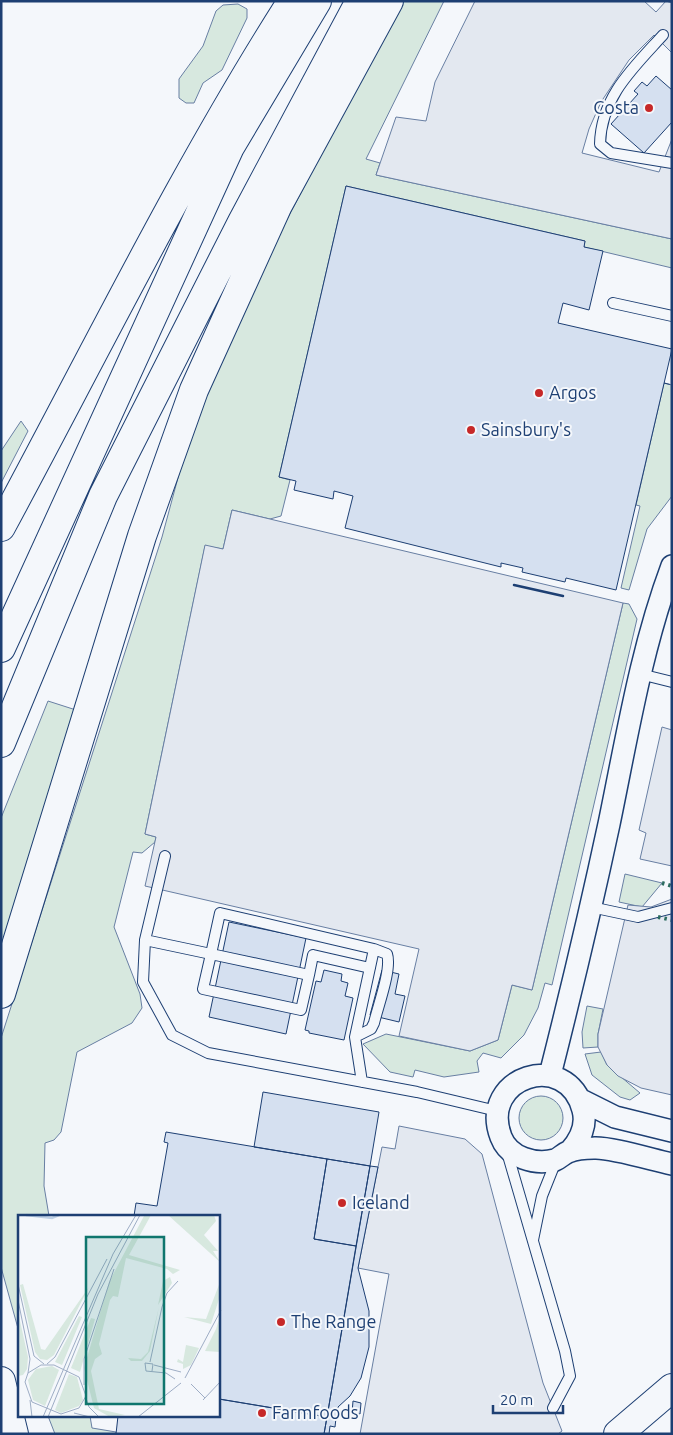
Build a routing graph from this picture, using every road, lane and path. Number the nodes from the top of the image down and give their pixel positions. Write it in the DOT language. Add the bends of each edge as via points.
graph roads {
  1 [pos="292,1"];
  2 [pos="317,1"];
  3 [pos="360,1"];
  4 [pos="389,1"];
  5 [pos="663,35"];
  6 [pos="672,163"];
  7 [pos="613,303"];
  8 [pos="672,316"];
  9 [pos="1,527"];
  10 [pos="672,566"];
  11 [pos="1,648"];
  12 [pos="640,674"];
  13 [pos="672,682"];
  14 [pos="1,743"];
  15 [pos="165,856"];
  16 [pos="591,907"];
  17 [pos="672,908"];
  18 [pos="145,940"];
  19 [pos="374,949"];
  20 [pos="211,954"];
  21 [pos="370,968"];
  22 [pos="309,976"];
  23 [pos="1,994"];
  24 [pos="355,1037"];
  25 [pos="550,1075"];
  26 [pos="362,1082"];
  27 [pos="580,1100"];
  28 [pos="497,1110"];
  29 [pos="672,1131"];
  30 [pos="505,1144"];
  31 [pos="563,1155"];
  32 [pos="672,1164"];
  33 [pos="532,1243"];
  34 [pos="1,1381"];
  35 [pos="672,1388"];
  36 [pos="553,1408"];
  37 [pos="14,1434"];
  38 [pos="618,1434"];
  1 -- 9 [label="main road" via="256,57 158,231"];
  2 -- 11 [label="main road" via="230,147"];
  3 -- 14 [label="main road" via="242,222 103,496"];
  4 -- 23 [label="main road" via="278,205 194,390 142,536"];
  5 -- 6 [label="lane" via="624,79 605,110 600,144 611,153"];
  7 -- 8 [label="lane"];
  10 -- 12 [label="street" via="657,606"];
  12 -- 13 [label="lane"];
  12 -- 16 [label="street"];
  15 -- 18 [label="lane"];
  16 -- 17 [label="lane" via="638,918"];
  16 -- 25 [label="street"];
  18 -- 20 [label="lane"];
  18 -- 26 [label="lane" via="143,982 172,1035 208,1053"];
  19 -- 20 [label="lane" via="220,913"];
  19 -- 21 [label="lane"];
  19 -- 24 [label="lane" via="387,954 389,960 374,1023 371,1029"];
  20 -- 22 [label="lane"];
  20 -- 22 [label="lane" via="203,989 301,1010"];
  21 -- 22 [label="lane" via="313,955"];
  21 -- 24 [label="lane"];
  24 -- 26 [label="lane"];
  25 -- 27 [label="street" via="564,1082"];
  25 -- 28 [label="street" via="536,1074 521,1079 502,1096"];
  26 -- 28 [label="lane"];
  27 -- 29 [label="street" via="615,1117"];
  27 -- 31 [label="street" via="583,1130"];
  28 -- 30 [label="street" via="497,1123"];
  30 -- 31 [label="street" via="516,1155 530,1161 541,1162"];
  30 -- 33 [label="lane"];
  31 -- 32 [label="street" via="596,1147"];
  31 -- 33 [label="lane" via="542,1196"];
  33 -- 36 [label="lane" via="570,1376"];
  34 -- 37 [label="main road"];
  35 -- 38 [label="main road"];
}
